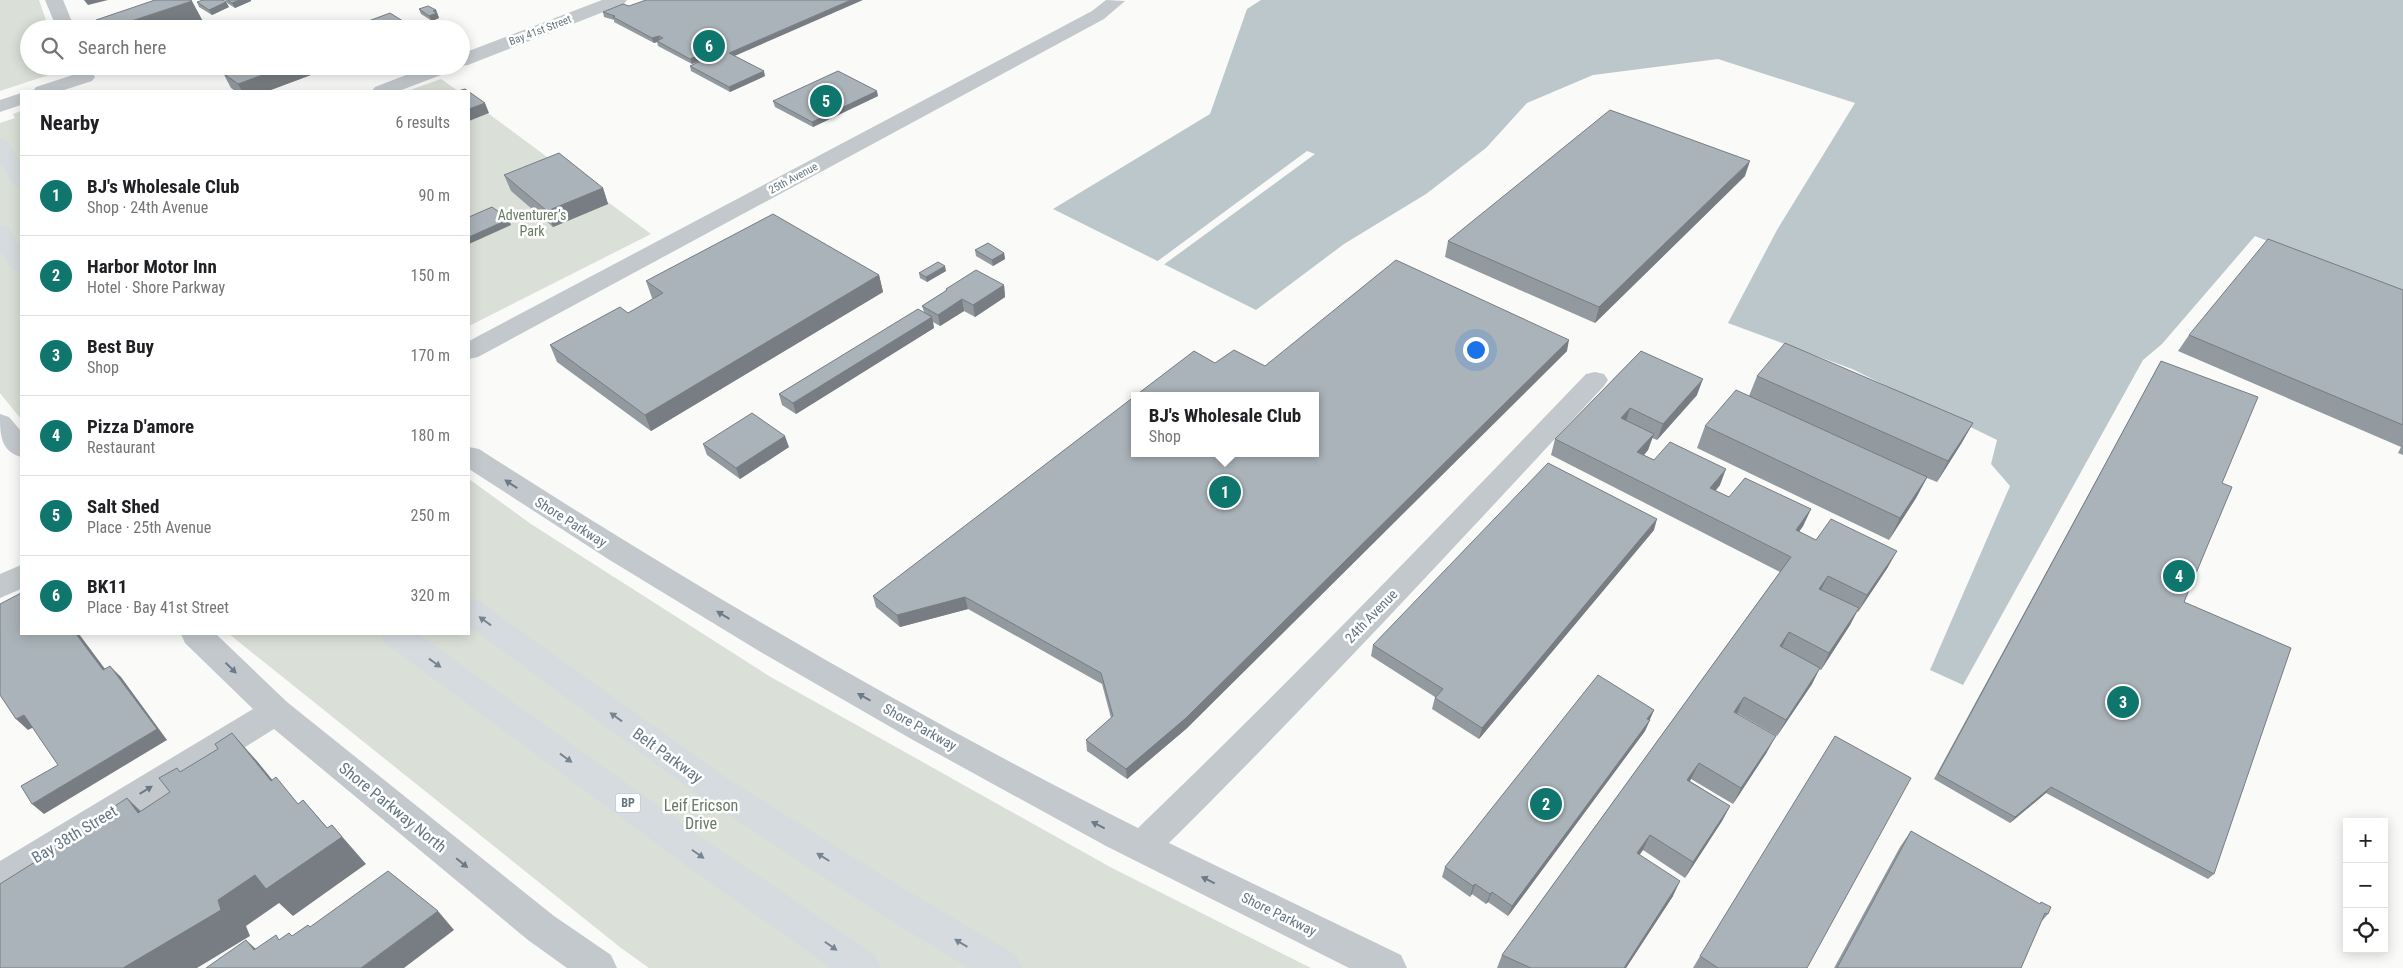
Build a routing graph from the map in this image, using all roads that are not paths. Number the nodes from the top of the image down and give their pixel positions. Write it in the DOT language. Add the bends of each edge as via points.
graph roads {
  1 [pos="54,0"];
  2 [pos="618,0"];
  3 [pos="1116,1"];
  4 [pos="62,20"];
  5 [pos="470,58"];
  6 [pos="424,75"];
  7 [pos="87,78"];
  8 [pos="46,90"];
  9 [pos="385,90"];
  10 [pos="20,99"];
  11 [pos="0,106"];
  12 [pos="0,145"];
  13 [pos="20,178"];
  14 [pos="0,232"];
  15 [pos="20,262"];
  16 [pos="470,350"];
  17 [pos="1595,380"];
  18 [pos="0,423"];
  19 [pos="20,447"];
  20 [pos="470,457"];
  21 [pos="20,577"];
  22 [pos="0,587"];
  23 [pos="470,611"];
  24 [pos="197,635"];
  25 [pos="397,635"];
  26 [pos="276,711"];
  27 [pos="1142,847"];
  28 [pos="0,880"];
  29 [pos="598,968"];
  30 [pos="862,968"];
  31 [pos="1003,968"];
  32 [pos="1388,968"];
  1 -- 4 [label="street"];
  2 -- 5 [label="street, Bay 41st Street"];
  3 -- 16 [label="street, 25th Avenue" via="1098,15"];
  6 -- 9 [label="street"];
  7 -- 8 [label="street"];
  10 -- 11 [label="street"];
  12 -- 13 [label="highway"];
  14 -- 15 [label="highway"];
  17 -- 27 [label="street, 24th Avenue" via="1392,596"];
  18 -- 19 [label="street"];
  27 -- 20 [label="street, Shore Parkway, one-way" via="795,658 563,519"];
  21 -- 22 [label="street"];
  31 -- 23 [label="highway, Belt Parkway, one-way" via="713,787"];
  24 -- 26 [label="street, Shore Parkway North, one-way"];
  25 -- 30 [label="highway, BP, one-way" via="692,850"];
  28 -- 26 [label="street, Bay 38th Street, one-way"];
  26 -- 29 [label="street, Shore Parkway North, one-way" via="540,928"];
  32 -- 27 [label="street, Shore Parkway, one-way"];
}
